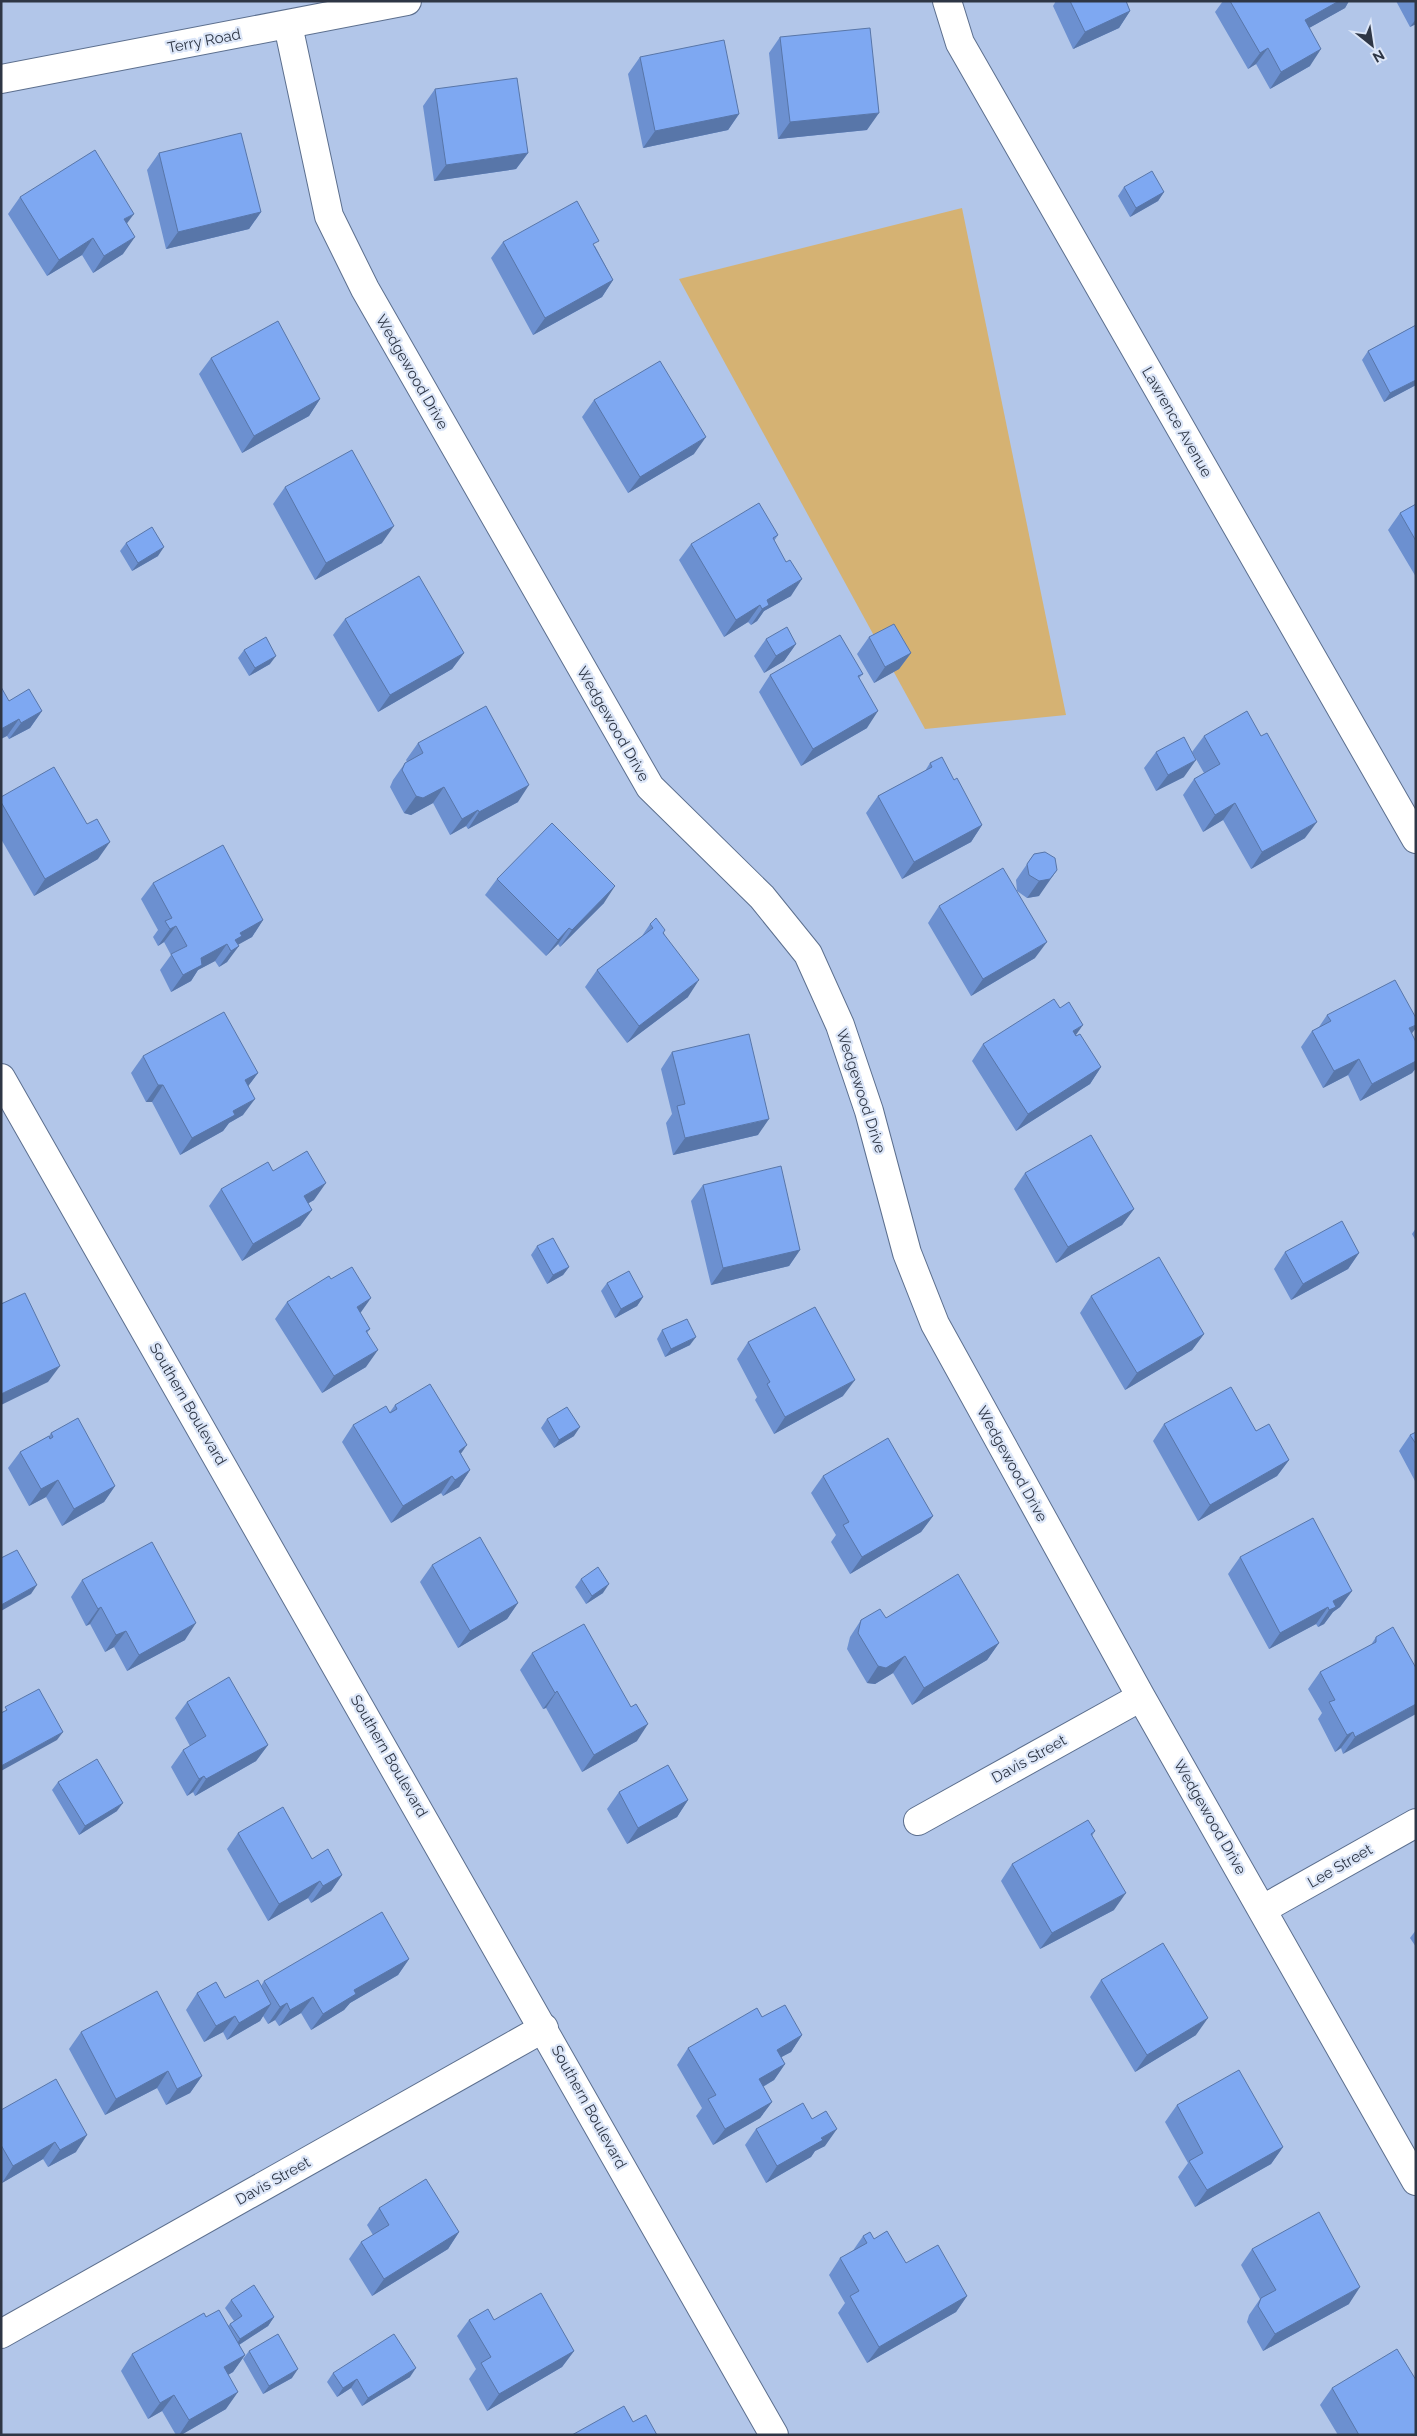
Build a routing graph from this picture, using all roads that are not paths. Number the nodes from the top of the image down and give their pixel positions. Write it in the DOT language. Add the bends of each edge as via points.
graph roads {
  1 [pos="407,1"];
  2 [pos="946,1"];
  3 [pos="288,25"];
  4 [pos="1,79"];
  5 [pos="1416,839"];
  6 [pos="1,1078"];
  7 [pos="1141,1697"];
  8 [pos="918,1821"];
  9 [pos="1416,1823"];
  10 [pos="1263,1909"];
  11 [pos="544,2028"];
  12 [pos="1416,2180"];
  13 [pos="1,2334"];
  14 [pos="774,2435"];
  1 -- 3 [label="street, Terry Road"];
  2 -- 5 [label="street, Lawrence Avenue" via="960,44"];
  3 -- 4 [label="street, Terry Road"];
  3 -- 7 [label="street, Wedgewood Drive" via="329,216 365,289 650,787 762,897 808,954 840,1025 869,1111 908,1253 935,1324"];
  6 -- 11 [label="street, Southern Boulevard"];
  7 -- 8 [label="street, Davis Street"];
  7 -- 10 [label="street, Wedgewood Drive"];
  9 -- 10 [label="street, Lee Street"];
  10 -- 12 [label="street, Wedgewood Drive"];
  11 -- 13 [label="street, Davis Street"];
  11 -- 14 [label="street, Southern Boulevard"];
}
